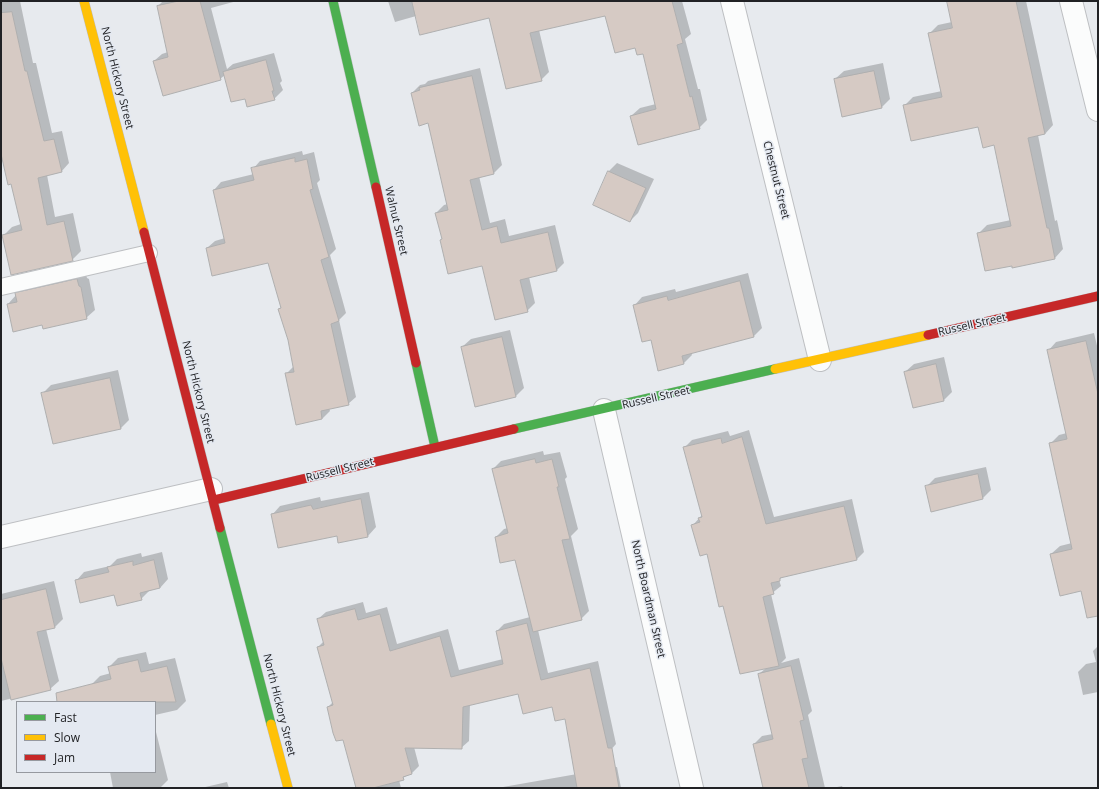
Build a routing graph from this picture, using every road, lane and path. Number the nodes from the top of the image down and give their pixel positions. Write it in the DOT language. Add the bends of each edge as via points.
graph roads {
  1 [pos="84,1"];
  2 [pos="333,1"];
  3 [pos="732,1"];
  4 [pos="1071,1"];
  5 [pos="1098,110"];
  6 [pos="150,253"];
  7 [pos="1,287"];
  8 [pos="1098,296"];
  9 [pos="820,360"];
  10 [pos="604,410"];
  11 [pos="435,447"];
  12 [pos="212,495"];
  13 [pos="1,537"];
  14 [pos="288,788"];
  15 [pos="692,788"];
  1 -- 6 [label="street, North Hickory Street"];
  2 -- 11 [label="street, Walnut Street"];
  3 -- 9 [label="street, Chestnut Street"];
  4 -- 5 [label="street"];
  6 -- 7 [label="lane"];
  6 -- 12 [label="street, North Hickory Street"];
  8 -- 9 [label="street, Russell Street"];
  9 -- 10 [label="street, Russell Street"];
  10 -- 11 [label="street, Russell Street"];
  10 -- 15 [label="street, North Boardman Street"];
  11 -- 12 [label="street, Russell Street"];
  12 -- 13 [label="street, Russell Street"];
  12 -- 14 [label="street, North Hickory Street"];
}
